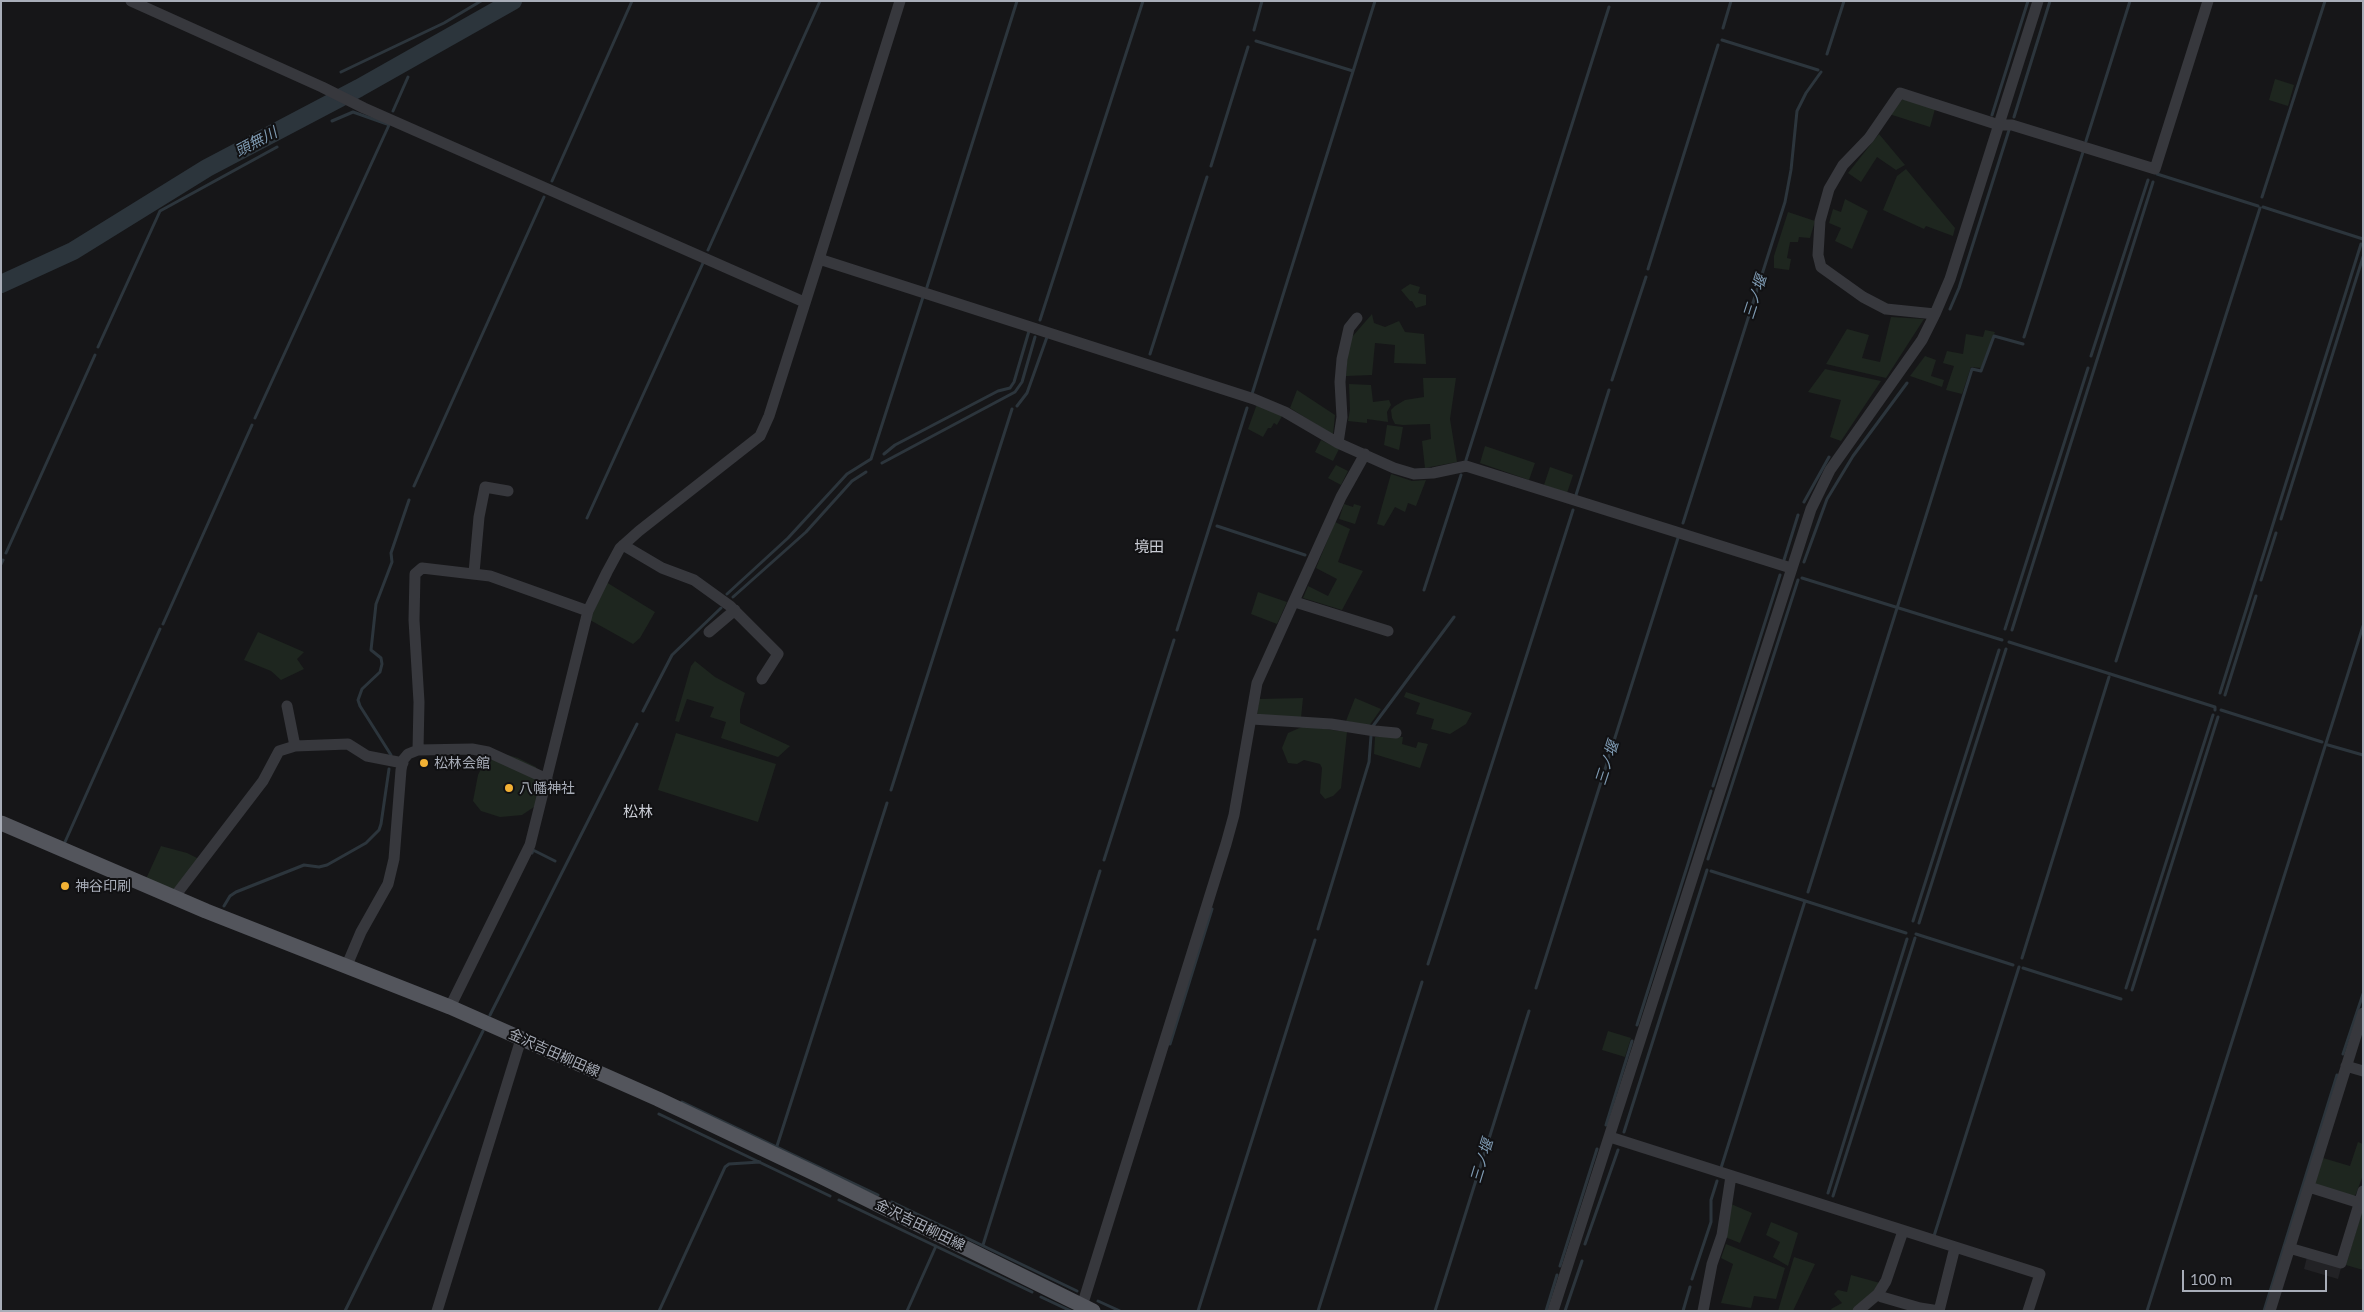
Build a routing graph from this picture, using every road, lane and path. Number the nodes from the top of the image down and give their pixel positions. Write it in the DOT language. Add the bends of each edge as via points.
graph roads {
  1 [pos="131,1"];
  2 [pos="900,1"];
  3 [pos="2038,1"];
  4 [pos="2208,1"];
  5 [pos="1999,125"];
  6 [pos="819,259"];
  7 [pos="804,302"];
  8 [pos="1935,314"];
  9 [pos="1357,318"];
  10 [pos="1338,443"];
  11 [pos="1365,454"];
  12 [pos="508,491"];
  13 [pos="623,545"];
  14 [pos="1791,568"];
  15 [pos="474,573"];
  16 [pos="1294,602"];
  17 [pos="735,610"];
  18 [pos="588,611"];
  19 [pos="1388,630"];
  20 [pos="709,632"];
  21 [pos="762,679"];
  22 [pos="287,706"];
  23 [pos="1252,719"];
  24 [pos="1396,733"];
  25 [pos="295,746"];
  26 [pos="418,750"];
  27 [pos="403,763"];
  28 [pos="547,779"];
  29 [pos="1,823"];
  30 [pos="175,896"];
  31 [pos="347,965"];
  32 [pos="450,1007"];
  33 [pos="2363,1013"];
  34 [pos="521,1039"];
  35 [pos="2346,1066"];
  36 [pos="2363,1071"];
  37 [pos="1610,1137"];
  38 [pos="1731,1176"];
  39 [pos="2308,1187"];
  40 [pos="2363,1192"];
  41 [pos="2361,1203"];
  42 [pos="1903,1231"];
  43 [pos="1955,1247"];
  44 [pos="2289,1248"];
  45 [pos="1878,1294"];
  46 [pos="1088,1308"];
  47 [pos="437,1311"];
  48 [pos="1553,1311"];
  49 [pos="1703,1311"];
  50 [pos="1858,1311"];
  51 [pos="2028,1311"];
  52 [pos="2270,1311"];
  1 -- 7 [label="street" via="364,108"];
  2 -- 6 [label="street"];
  3 -- 5 [label="street"];
  4 -- 5 [label="street" via="2155,169 2012,124"];
  5 -- 8 [label="street" via="1950,279"];
  5 -- 8 [label="street" via="1900,93 1869,138 1843,166 1830,189 1820,221 1817,248 1820,267 1886,309"];
  6 -- 7 [label="street"];
  6 -- 10 [label="street" via="1254,399 1285,412"];
  7 -- 13 [label="street" via="760,436"];
  8 -- 14 [label="street" via="1922,340 1830,470 1810,509"];
  9 -- 10 [label="street" via="1349,328 1343,352 1340,382 1342,417"];
  10 -- 11 [label="street"];
  11 -- 14 [label="street" via="1379,463 1414,474 1466,466"];
  11 -- 16 [label="street" via="1341,497"];
  12 -- 15 [label="street" via="486,487 479,517"];
  13 -- 17 [label="street" via="662,568 694,580"];
  13 -- 18 [label="street"];
  14 -- 37 [label="street"];
  15 -- 18 [label="street" via="509,581"];
  15 -- 26 [label="street" via="422,568 415,574"];
  16 -- 19 [label="street"];
  16 -- 23 [label="street" via="1257,683"];
  17 -- 20 [label="street"];
  17 -- 21 [label="street" via="778,654"];
  18 -- 28 [label="street"];
  22 -- 25 [label="street"];
  23 -- 24 [label="street" via="1314,722"];
  23 -- 46 [label="street" via="1234,816"];
  25 -- 27 [label="street" via="348,744 367,756"];
  25 -- 30 [label="street" via="279,751 263,781"];
  26 -- 27 [label="street" via="408,754"];
  26 -- 28 [label="street" via="472,749 488,752"];
  27 -- 31 [label="street" via="388,884"];
  28 -- 32 [label="street" via="530,845"];
  29 -- 30 [label="main road, 金沢吉田柳田線"];
  30 -- 31 [label="main road, 金沢吉田柳田線"];
  31 -- 32 [label="main road, 金沢吉田柳田線"];
  32 -- 34 [label="main road, 金沢吉田柳田線"];
  33 -- 35 [label="street"];
  34 -- 46 [label="main road, 金沢吉田柳田線" via="810,1171"];
  34 -- 47 [label="street"];
  35 -- 36 [label="street"];
  35 -- 39 [label="street"];
  37 -- 38 [label="street"];
  37 -- 48 [label="street"];
  38 -- 42 [label="street"];
  38 -- 49 [label="street" via="1722,1235 1712,1264"];
  39 -- 41 [label="street"];
  39 -- 44 [label="street"];
  40 -- 41 [label="street"];
  41 -- 44 [label="street" via="2341,1263"];
  42 -- 43 [label="street"];
  42 -- 45 [label="street" via="1886,1281"];
  43 -- 45 [label="street" via="1938,1311 1882,1298"];
  43 -- 51 [label="street" via="2040,1274"];
  44 -- 52 [label="street"];
  45 -- 50 [label="street"];
}
